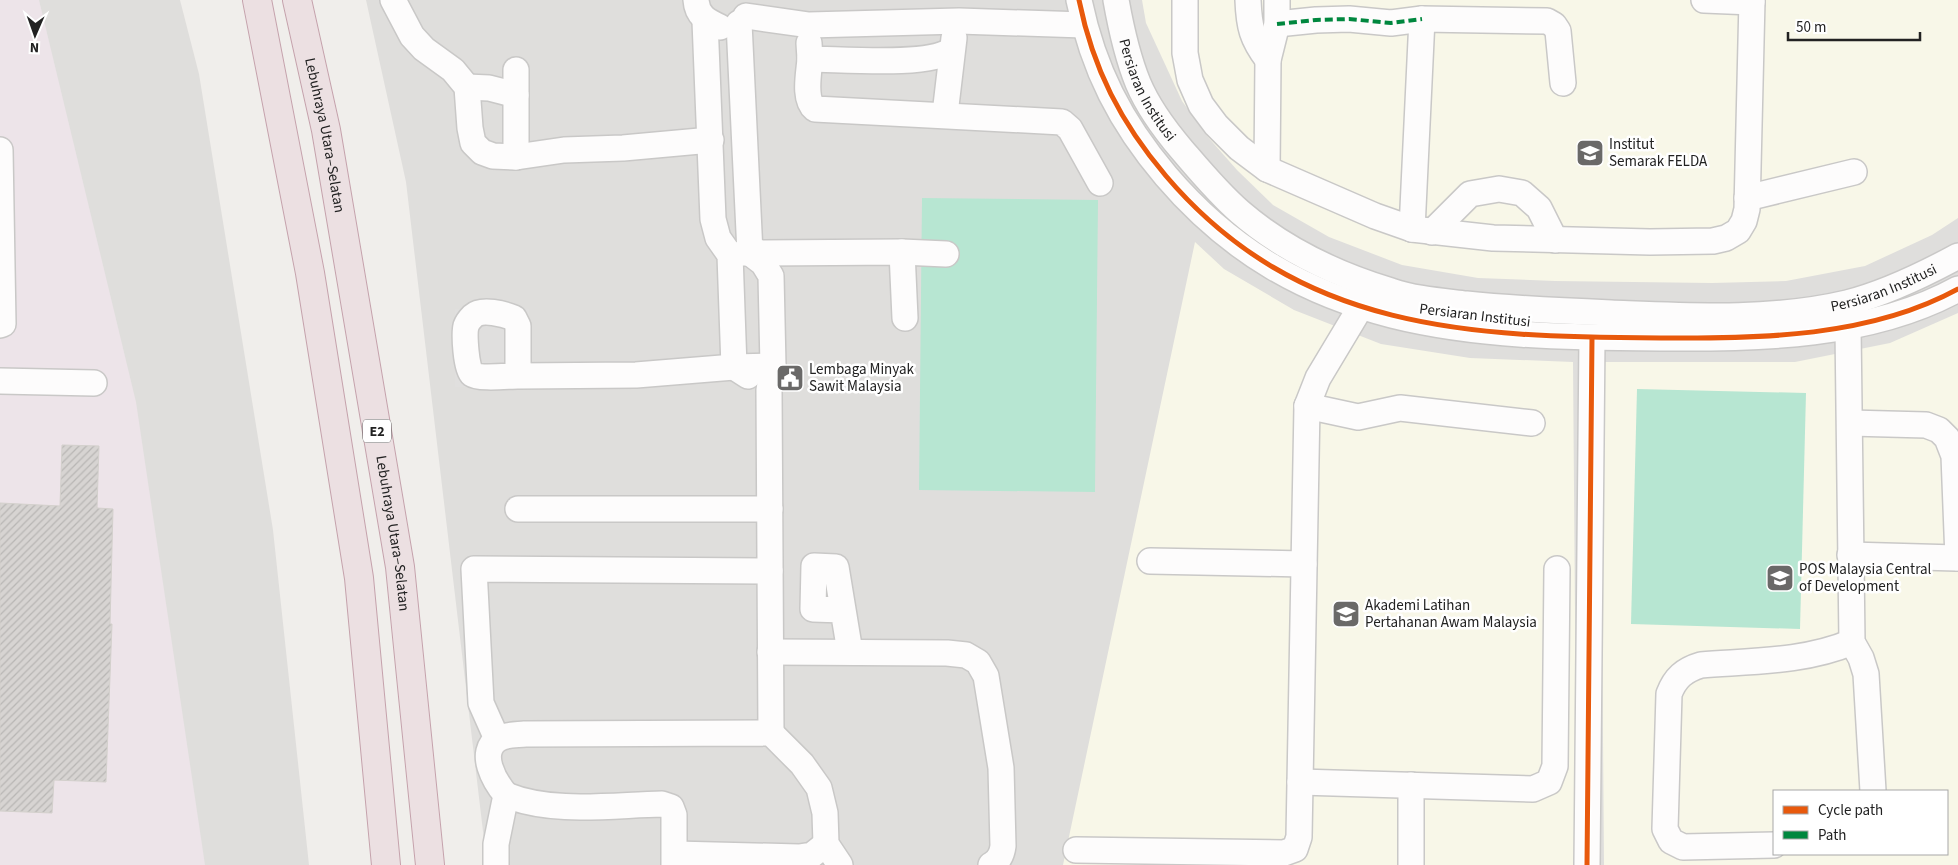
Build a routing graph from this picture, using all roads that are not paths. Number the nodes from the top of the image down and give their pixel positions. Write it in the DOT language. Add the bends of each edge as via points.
graph roads {
  1 [pos="257,0"];
  2 [pos="297,0"];
  3 [pos="393,0"];
  4 [pos="1079,0"];
  5 [pos="1116,0"];
  6 [pos="1185,0"];
  7 [pos="1248,0"];
  8 [pos="1704,0"];
  9 [pos="1752,1"];
  10 [pos="701,10"];
  11 [pos="1005,11"];
  12 [pos="1277,12"];
  13 [pos="746,13"];
  14 [pos="1422,19"];
  15 [pos="1041,23"];
  16 [pos="809,25"];
  17 [pos="1084,25"];
  18 [pos="955,34"];
  19 [pos="810,59"];
  20 [pos="1268,60"];
  21 [pos="1563,83"];
  22 [pos="467,87"];
  23 [pos="944,114"];
  24 [pos="711,140"];
  25 [pos="0,150"];
  26 [pos="516,157"];
  27 [pos="1268,168"];
  28 [pos="1854,172"];
  29 [pos="1100,183"];
  30 [pos="1748,198"];
  31 [pos="1422,230"];
  32 [pos="1555,240"];
  33 [pos="902,252"];
  34 [pos="740,254"];
  35 [pos="946,254"];
  36 [pos="1958,256"];
  37 [pos="1958,289"];
  38 [pos="1360,308"];
  39 [pos="905,318"];
  40 [pos="0,325"];
  41 [pos="1848,328"];
  42 [pos="1592,338"];
  43 [pos="734,367"];
  44 [pos="518,376"];
  45 [pos="771,378"];
  46 [pos="0,381"];
  47 [pos="94,383"];
  48 [pos="1307,406"];
  49 [pos="1532,423"];
  50 [pos="1850,423"];
  51 [pos="518,509"];
  52 [pos="770,509"];
  53 [pos="1850,555"];
  54 [pos="1957,558"];
  55 [pos="1150,561"];
  56 [pos="1304,564"];
  57 [pos="1557,569"];
  58 [pos="770,572"];
  59 [pos="843,610"];
  60 [pos="1852,642"];
  61 [pos="770,652"];
  62 [pos="850,652"];
  63 [pos="771,733"];
  64 [pos="497,739"];
  65 [pos="1300,782"];
  66 [pos="1411,785"];
  67 [pos="1873,790"];
  68 [pos="506,795"];
  69 [pos="826,844"];
  70 [pos="1773,845"];
  71 [pos="1076,850"];
  72 [pos="674,859"];
  73 [pos="386,865"];
  74 [pos="430,865"];
  75 [pos="496,865"];
  76 [pos="840,865"];
  77 [pos="991,865"];
  78 [pos="1411,865"];
  79 [pos="1587,865"];
  1 -- 73 [label="highway" via="310,273 359,578"];
  2 -- 74 [label="highway, Lebuhraya Utara–Selatan / E2" via="326,130 400,567"];
  3 -- 22 [label="street" via="412,36 457,74"];
  4 -- 17 [label="street, Persiaran Institusi"];
  5 -- 36 [label="street, Persiaran Institusi" via="1139,84 1164,128 1198,169 1240,212 1289,247 1393,292 1522,310 1690,316 1785,312 1847,303 1919,277"];
  6 -- 27 [label="street" via="1185,53 1190,80 1201,105 1239,148"];
  7 -- 20 [label="street" via="1251,32 1255,44"];
  8 -- 9 [label="street"];
  9 -- 30 [label="street"];
  10 -- 13 [label="street" via="722,28"];
  10 -- 24 [label="street"];
  11 -- 15 [label="street"];
  11 -- 18 [label="street"];
  12 -- 14 [label="street" via="1316,20 1391,23"];
  12 -- 20 [label="street"];
  13 -- 16 [label="street"];
  13 -- 34 [label="street"];
  14 -- 21 [label="street" via="1547,21 1558,31"];
  14 -- 31 [label="street"];
  15 -- 17 [label="street"];
  15 -- 18 [label="street" via="1022,33"];
  16 -- 18 [label="street"];
  16 -- 19 [label="street"];
  17 -- 38 [label="street, Persiaran Institusi" via="1094,57 1117,108 1144,150 1180,192 1221,232 1267,266"];
  18 -- 19 [label="street" via="945,55 921,60"];
  18 -- 23 [label="street"];
  19 -- 23 [label="street" via="808,94 815,109"];
  20 -- 27 [label="street"];
  22 -- 26 [label="street" via="473,143 482,152 493,156"];
  22 -- 26 [label="street" via="489,88 516,82"];
  23 -- 29 [label="street" via="1062,122 1070,130"];
  24 -- 26 [label="street" via="564,150"];
  24 -- 34 [label="street" via="714,219 718,238"];
  25 -- 40 [label="street" via="3,324"];
  27 -- 31 [label="street" via="1375,216"];
  28 -- 30 [label="street"];
  30 -- 32 [label="street" via="1744,222 1738,231 1713,241"];
  31 -- 32 [label="street" via="1493,238"];
  31 -- 32 [label="street" via="1470,194 1499,189 1522,193 1539,208"];
  33 -- 34 [label="street"];
  33 -- 35 [label="street"];
  33 -- 39 [label="street"];
  34 -- 43 [label="street"];
  34 -- 45 [label="street" via="763,263 771,276"];
  37 -- 41 [label="street, Persiaran Institusi" via="1891,317"];
  38 -- 42 [label="street, Persiaran Institusi" via="1439,326"];
  38 -- 48 [label="street" via="1318,378"];
  41 -- 42 [label="street, Persiaran Institusi" via="1693,338"];
  41 -- 50 [label="street"];
  42 -- 79 [label="street"];
  43 -- 44 [label="street" via="636,375"];
  43 -- 45 [label="street"];
  45 -- 52 [label="street"];
  46 -- 47 [label="street"];
  48 -- 49 [label="street" via="1358,417 1400,408"];
  48 -- 56 [label="street"];
  50 -- 53 [label="street"];
  50 -- 54 [label="street" via="1926,425 1939,430 1947,438 1954,456"];
  51 -- 52 [label="street"];
  52 -- 58 [label="street"];
  53 -- 54 [label="street"];
  53 -- 60 [label="street"];
  55 -- 56 [label="street"];
  56 -- 65 [label="street"];
  57 -- 66 [label="street" via="1555,766 1549,782 1533,789"];
  58 -- 61 [label="street"];
  58 -- 64 [label="street" via="474,569 481,703"];
  59 -- 62 [label="street"];
  60 -- 67 [label="street" via="1866,674"];
  60 -- 70 [label="street" via="1813,655 1701,665 1688,669 1673,684 1669,694 1665,829 1671,841 1683,847"];
  61 -- 62 [label="street"];
  61 -- 63 [label="street"];
  62 -- 77 [label="street" via="947,652 966,655 978,662 986,676 1001,768 1004,846 997,862"];
  63 -- 64 [label="street" via="525,734"];
  63 -- 69 [label="street" via="802,764 819,788"];
  64 -- 68 [label="street" via="490,750 489,762 496,783"];
  65 -- 66 [label="street"];
  65 -- 71 [label="street" via="1299,837 1295,849 1284,853"];
  66 -- 78 [label="street"];
  68 -- 72 [label="street" via="523,802 556,806 662,804 670,807 674,815"];
  68 -- 75 [label="street" via="496,844"];
  69 -- 72 [label="street" via="812,855 799,857"];
  69 -- 76 [label="street"];
}
